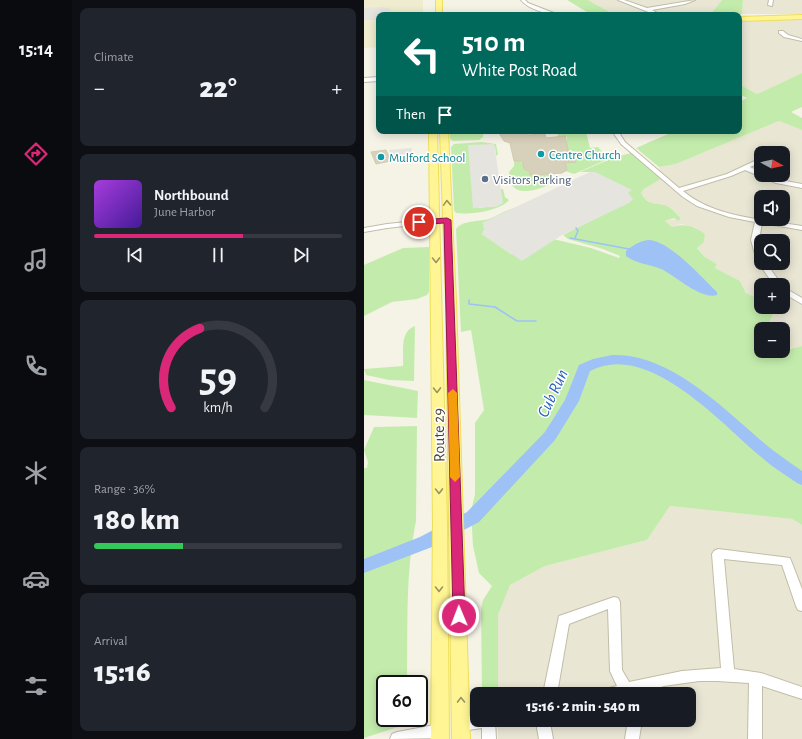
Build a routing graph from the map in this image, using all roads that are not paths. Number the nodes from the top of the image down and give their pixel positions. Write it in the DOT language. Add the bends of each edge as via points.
graph roads {
  1 [pos="439,0"];
  2 [pos="523,0"];
  3 [pos="620,0"];
  4 [pos="693,0"];
  5 [pos="647,9"];
  6 [pos="439,12"];
  7 [pos="548,12"];
  8 [pos="653,12"];
  9 [pos="802,17"];
  10 [pos="742,19"];
  11 [pos="781,32"];
  12 [pos="802,40"];
  13 [pos="376,79"];
  14 [pos="364,80"];
  15 [pos="433,134"];
  16 [pos="444,134"];
  17 [pos="617,134"];
  18 [pos="754,164"];
  19 [pos="746,168"];
  20 [pos="802,186"];
  21 [pos="678,190"];
  22 [pos="754,220"];
  23 [pos="441,221"];
  24 [pos="790,226"];
  25 [pos="802,228"];
  26 [pos="364,230"];
  27 [pos="790,294"];
  28 [pos="802,302"];
  29 [pos="802,606"];
  30 [pos="728,674"];
  31 [pos="756,678"];
  32 [pos="551,687"];
  33 [pos="624,687"];
  34 [pos="643,687"];
  35 [pos="802,693"];
  36 [pos="472,727"];
  37 [pos="488,727"];
  38 [pos="544,727"];
  39 [pos="634,727"];
  40 [pos="461,732"];
  41 [pos="440,735"];
  42 [pos="397,739"];
  43 [pos="489,739"];
  44 [pos="546,739"];
  45 [pos="632,739"];
  46 [pos="755,739"];
  1 -- 6 [label="main road"];
  2 -- 7 [label="street"];
  3 -- 5 [label="street"];
  4 -- 5 [label="street"];
  5 -- 8 [label="street"];
  9 -- 10 [label="main road"];
  11 -- 12 [label="street"];
  13 -- 14 [label="street"];
  15 -- 23 [label="main road, Route 29"];
  23 -- 16 [label="main road, Route 29, one-way"];
  17 -- 21 [label="street" via="624,143"];
  18 -- 19 [label="street"];
  19 -- 20 [label="street" via="778,182"];
  19 -- 21 [label="street" via="710,182"];
  21 -- 22 [label="street" via="709,209"];
  23 -- 26 [label="street"];
  40 -- 23 [label="main road, Route 29, one-way" via="457,516"];
  23 -- 41 [label="main road, Route 29, one-way"];
  24 -- 25 [label="street"];
  27 -- 28 [label="street"];
  29 -- 30 [label="street" via="786,561 718,554"];
  30 -- 31 [label="street"];
  30 -- 34 [label="street" via="675,677"];
  31 -- 35 [label="street"];
  31 -- 46 [label="street"];
  32 -- 33 [label="street" via="563,620 614,602 616,671"];
  36 -- 40 [label="street"];
  37 -- 43 [label="street"];
  38 -- 44 [label="street"];
  39 -- 45 [label="street"];
  41 -- 42 [label="street"];
}
